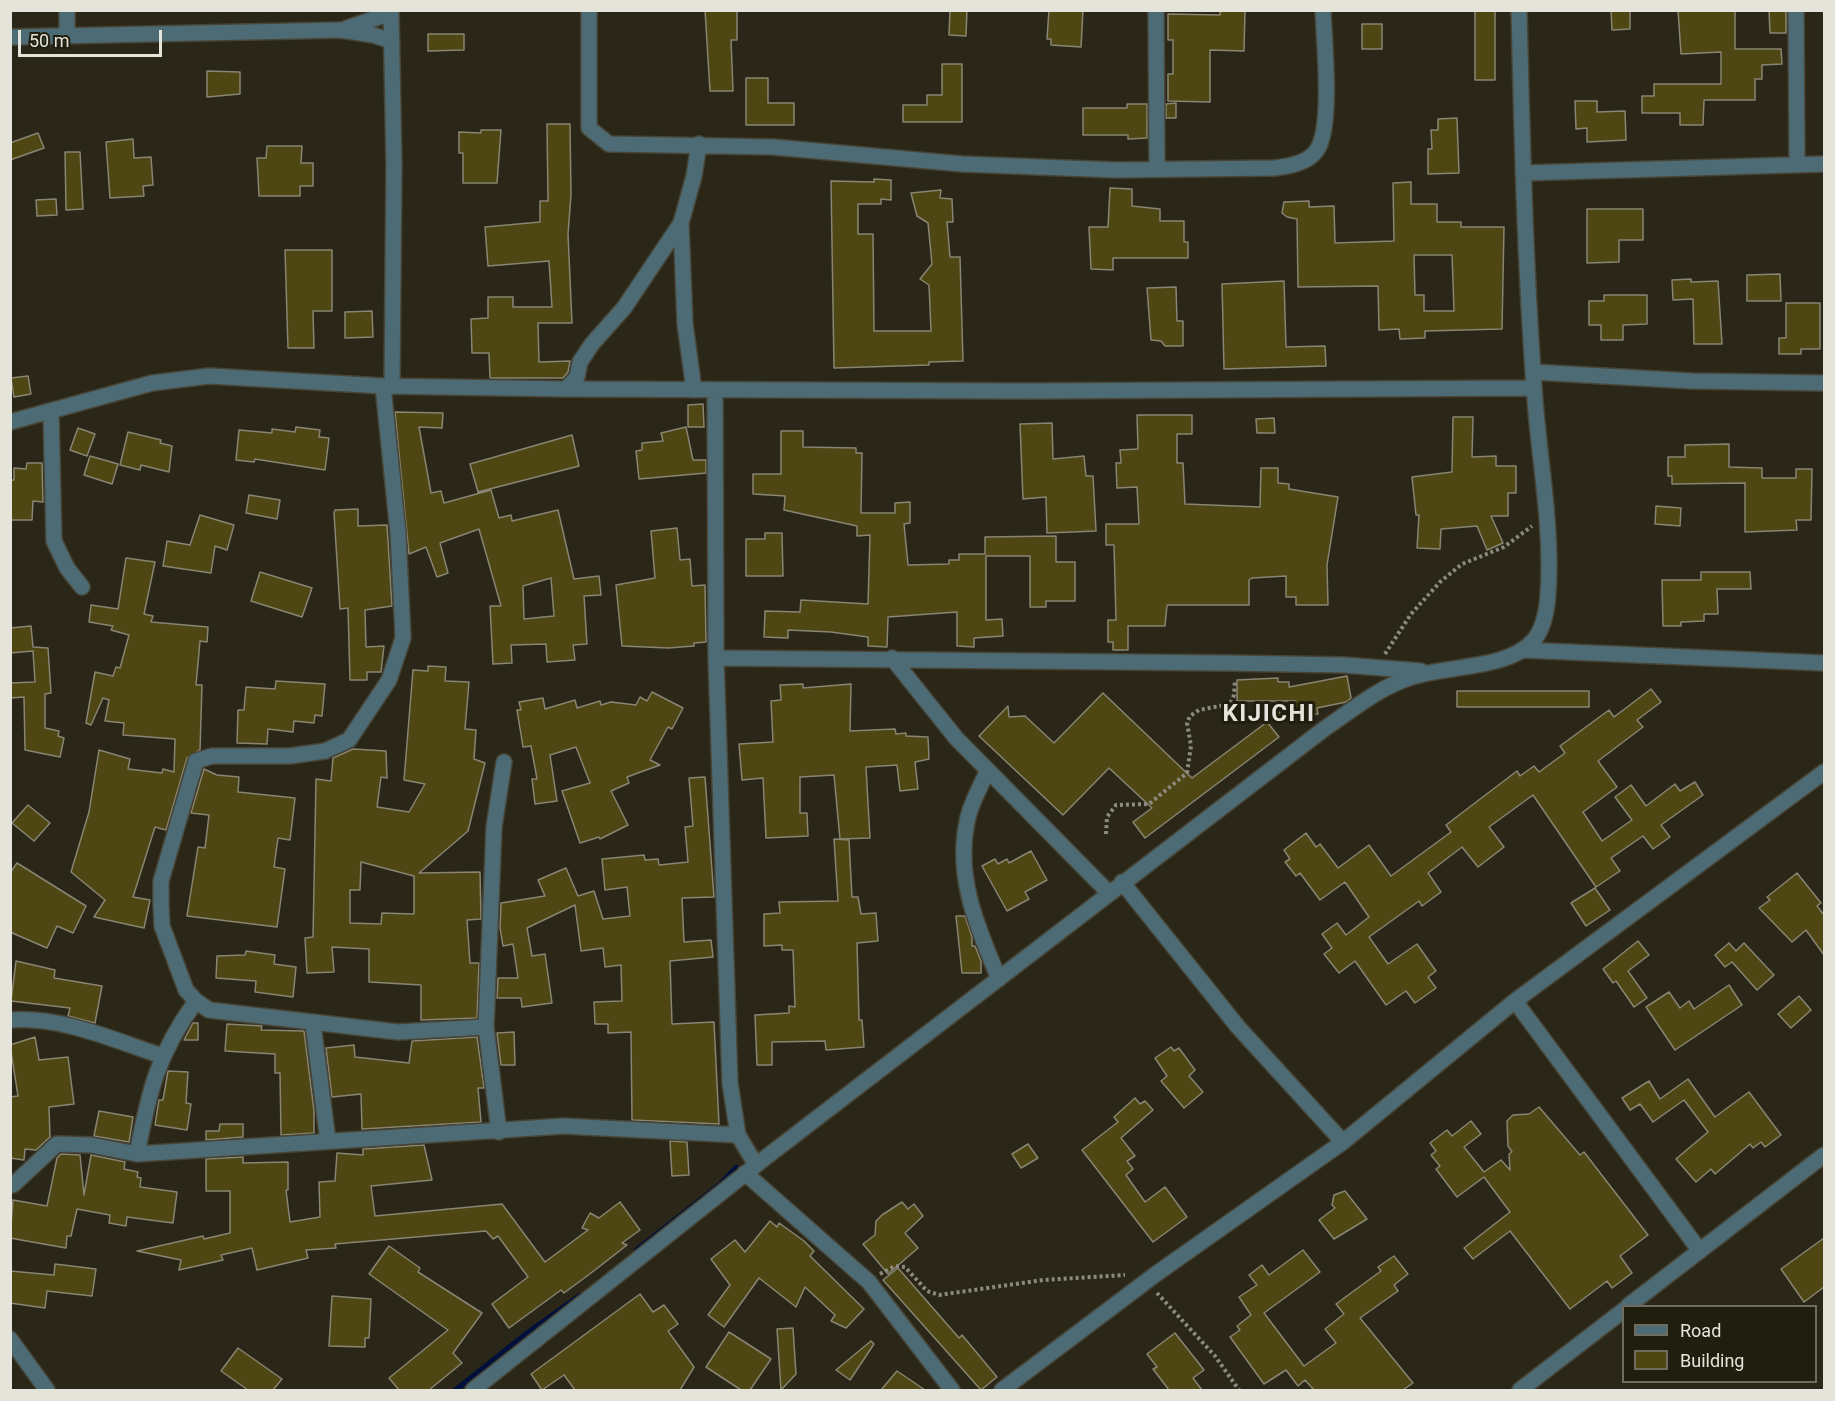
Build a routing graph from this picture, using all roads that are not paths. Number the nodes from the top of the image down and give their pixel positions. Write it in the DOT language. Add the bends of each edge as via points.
graph roads {
  1 [pos="67,10"];
  2 [pos="590,10"];
  3 [pos="1156,10"];
  4 [pos="1323,10"];
  5 [pos="1519,10"];
  6 [pos="1796,10"];
  7 [pos="391,12"];
  8 [pos="341,30"];
  9 [pos="67,36"];
  10 [pos="10,37"];
  11 [pos="392,41"];
  12 [pos="699,144"];
  13 [pos="1824,164"];
  14 [pos="1797,165"];
  15 [pos="1157,169"];
  16 [pos="1523,173"];
  17 [pos="681,222"];
  18 [pos="1533,380"];
  19 [pos="1824,383"];
  20 [pos="387,385"];
  21 [pos="566,389"];
  22 [pos="694,390"];
  23 [pos="715,390"];
  24 [pos="51,412"];
  25 [pos="10,422"];
  26 [pos="82,587"];
  27 [pos="1522,650"];
  28 [pos="716,658"];
  29 [pos="892,658"];
  30 [pos="1823,666"];
  31 [pos="1430,672"];
  32 [pos="504,762"];
  33 [pos="988,770"];
  34 [pos="1824,772"];
  35 [pos="1122,882"];
  36 [pos="1109,893"];
  37 [pos="999,979"];
  38 [pos="196,1001"];
  39 [pos="1515,1001"];
  40 [pos="10,1020"];
  41 [pos="313,1024"];
  42 [pos="486,1027"];
  43 [pos="162,1056"];
  44 [pos="499,1132"];
  45 [pos="738,1135"];
  46 [pos="328,1141"];
  47 [pos="1343,1142"];
  48 [pos="137,1154"];
  49 [pos="1824,1155"];
  50 [pos="750,1169"];
  51 [pos="13,1185"];
  52 [pos="1700,1251"];
  53 [pos="1629,1305"];
  54 [pos="1622,1311"];
  55 [pos="10,1339"];
  56 [pos="948,1389"];
  57 [pos="47,1390"];
  58 [pos="473,1390"];
  59 [pos="1002,1390"];
  60 [pos="1520,1390"];
  1 -- 9 [label="street"];
  2 -- 12 [label="street" via="589,128 609,144"];
  3 -- 15 [label="street"];
  4 -- 15 [label="street" via="1325,121 1317,150 1295,165 1275,168"];
  5 -- 16 [label="street"];
  6 -- 14 [label="street"];
  7 -- 8 [label="street"];
  7 -- 11 [label="street"];
  8 -- 9 [label="street"];
  8 -- 11 [label="street"];
  9 -- 10 [label="street"];
  11 -- 20 [label="street" via="394,165"];
  12 -- 15 [label="street" via="962,164"];
  12 -- 17 [label="street"];
  13 -- 14 [label="street"];
  14 -- 16 [label="street"];
  16 -- 18 [label="street"];
  17 -- 21 [label="street" via="624,308 592,344 580,362 577,377"];
  17 -- 22 [label="street" via="685,324"];
  18 -- 19 [label="street"];
  18 -- 23 [label="street"];
  18 -- 27 [label="street" via="1547,516 1548,593 1545,616 1535,638"];
  20 -- 21 [label="street"];
  20 -- 24 [label="street" via="209,376 176,378"];
  20 -- 38 [label="street" via="403,638 389,680 349,740 325,751 290,756 212,756 196,761 162,880 161,903 162,926 186,990"];
  21 -- 22 [label="street"];
  22 -- 23 [label="street"];
  23 -- 28 [label="street"];
  24 -- 25 [label="street"];
  24 -- 26 [label="street" via="54,541"];
  27 -- 30 [label="street"];
  27 -- 31 [label="street" via="1477,664"];
  28 -- 29 [label="street"];
  28 -- 45 [label="street" via="730,1083"];
  29 -- 31 [label="street" via="1227,663"];
  29 -- 33 [label="street" via="956,738"];
  31 -- 35 [label="street" via="1390,686 1324,729"];
  32 -- 42 [label="street" via="494,827"];
  33 -- 36 [label="street"];
  33 -- 37 [label="street" via="967,820 963,856 977,926"];
  34 -- 39 [label="street"];
  35 -- 36 [label="street"];
  35 -- 47 [label="street" via="1238,1027"];
  36 -- 37 [label="street"];
  37 -- 50 [label="street"];
  38 -- 41 [label="street" via="209,1010"];
  38 -- 43 [label="street"];
  39 -- 47 [label="street"];
  39 -- 52 [label="street"];
  40 -- 43 [label="street" via="53,1022"];
  41 -- 42 [label="street" via="398,1032"];
  41 -- 46 [label="street"];
  42 -- 44 [label="street"];
  43 -- 48 [label="street" via="148,1092"];
  44 -- 45 [label="street" via="564,1126"];
  44 -- 46 [label="street"];
  45 -- 50 [label="street"];
  46 -- 48 [label="street"];
  47 -- 59 [label="street" via="1152,1277"];
  48 -- 51 [label="street" via="91,1145 57,1144"];
  49 -- 52 [label="street"];
  50 -- 56 [label="street" via="869,1282"];
  50 -- 58 [label="street"];
  52 -- 53 [label="street"];
  54 -- 60 [label="street"];
  55 -- 57 [label="street"];
}
